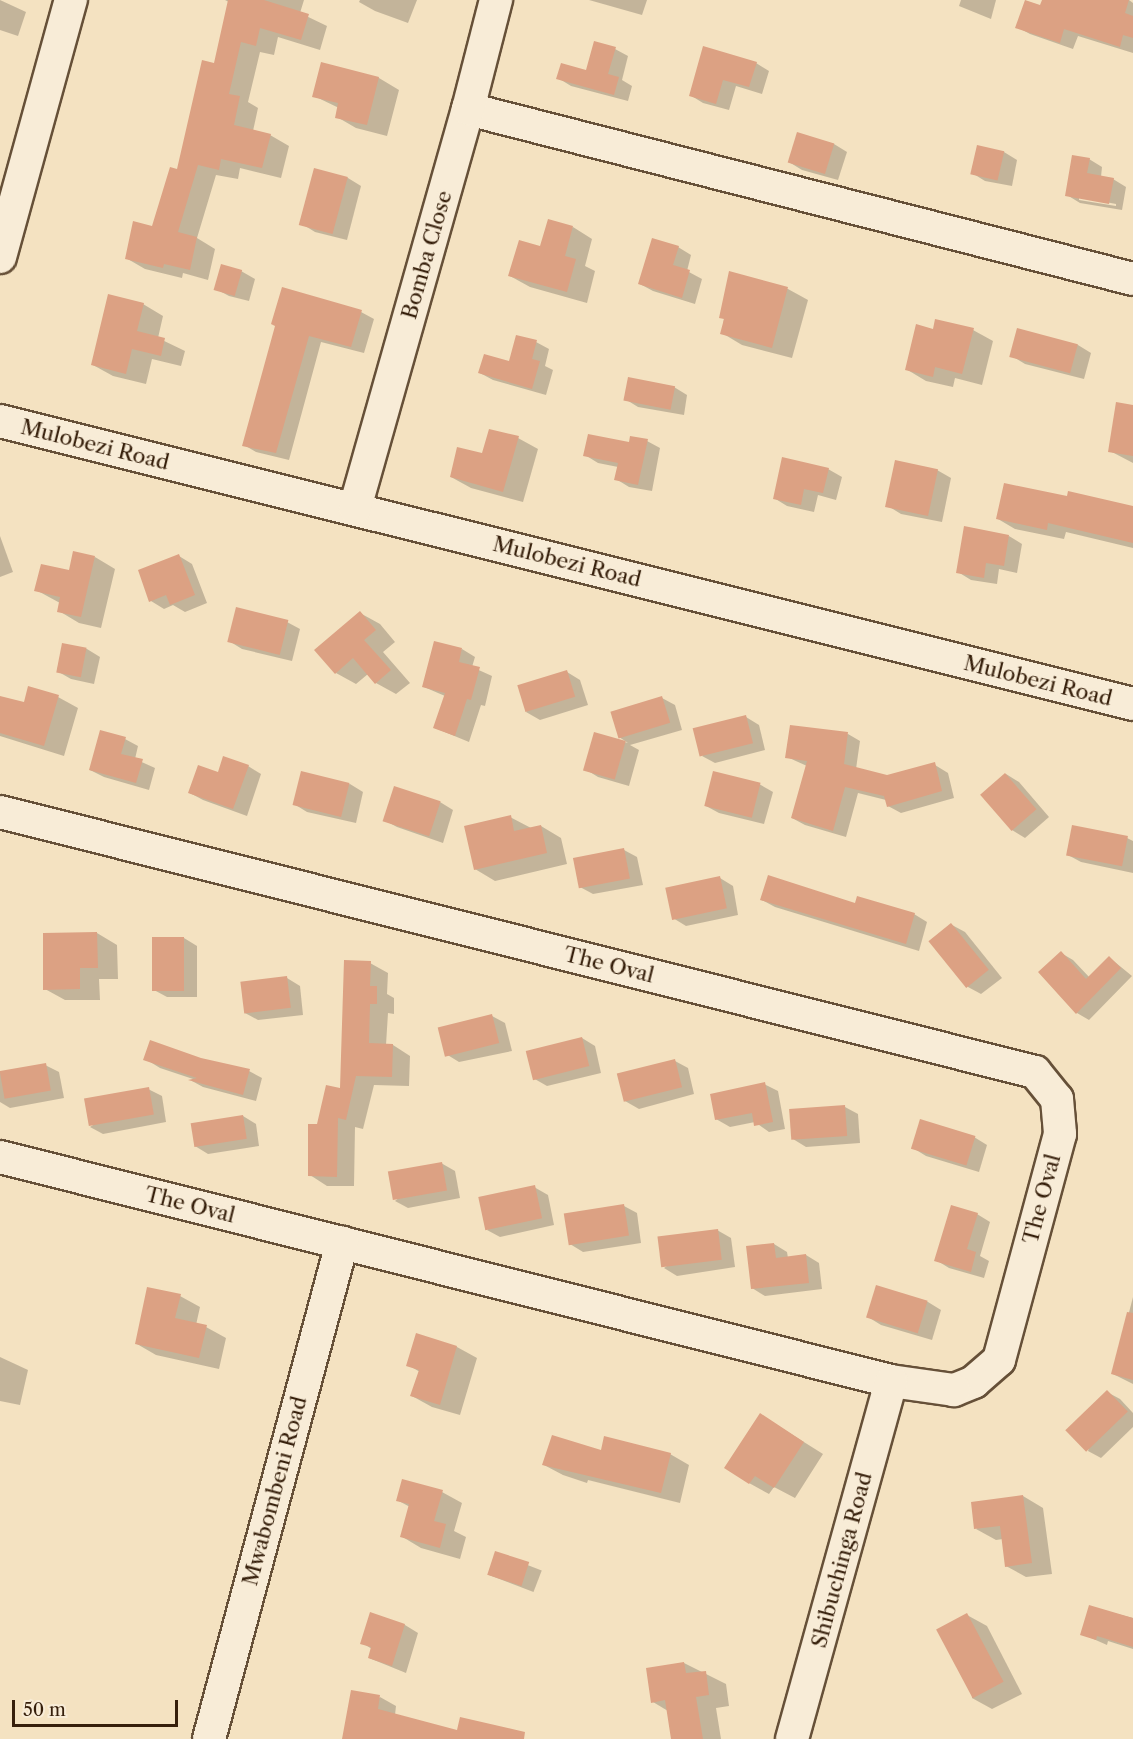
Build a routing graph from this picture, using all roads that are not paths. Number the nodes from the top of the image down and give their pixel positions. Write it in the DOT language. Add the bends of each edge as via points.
graph roads {
  1 [pos="71,0"];
  2 [pos="496,0"];
  3 [pos="468,109"];
  4 [pos="0,257"];
  5 [pos="1133,279"];
  6 [pos="0,421"];
  7 [pos="355,508"];
  8 [pos="1133,704"];
  9 [pos="0,812"];
  10 [pos="0,1157"];
  11 [pos="342,1243"];
  12 [pos="891,1381"];
  13 [pos="209,1739"];
  14 [pos="792,1739"];
  1 -- 4 [label="street"];
  2 -- 3 [label="street, Bomba Close"];
  3 -- 5 [label="street"];
  3 -- 7 [label="street, Bomba Close"];
  6 -- 7 [label="street, Mulobezi Road"];
  7 -- 8 [label="street, Mulobezi Road"];
  9 -- 12 [label="street, The Oval" via="1035,1072 1057,1099 1060,1134 999,1360 974,1382 954,1390"];
  10 -- 11 [label="street, The Oval"];
  11 -- 12 [label="street, The Oval"];
  11 -- 13 [label="street, Mwabombeni Road"];
  12 -- 14 [label="street, Shibuchinga Road"];
}
